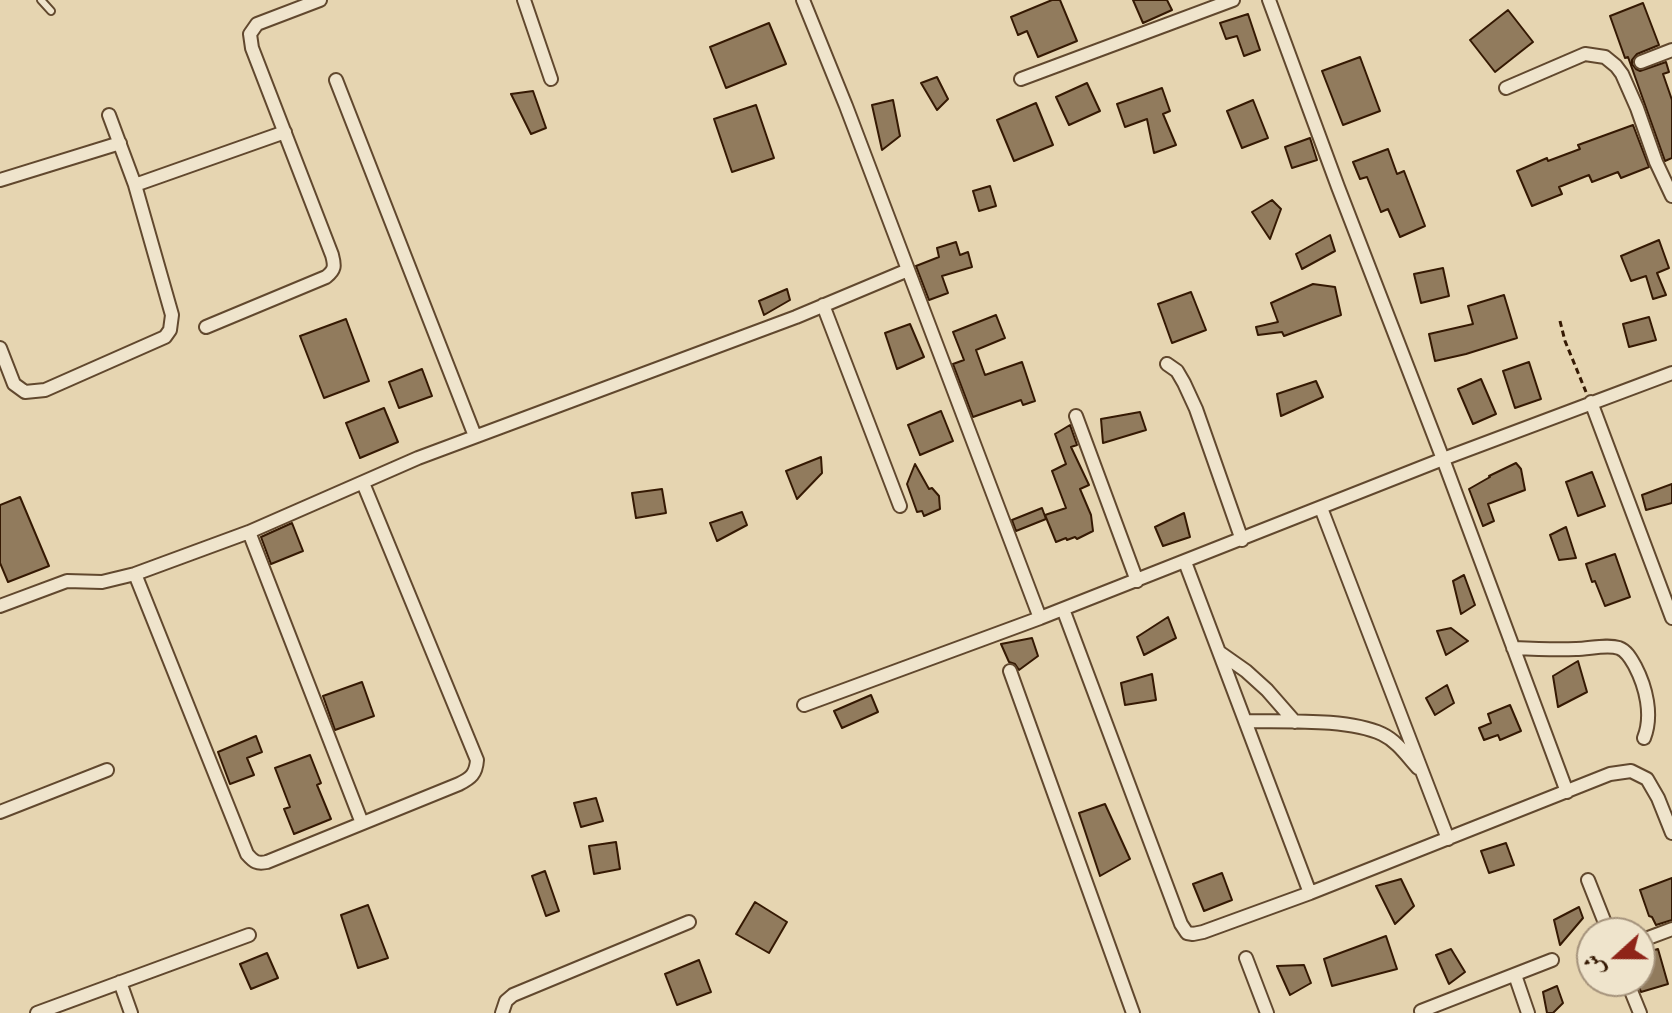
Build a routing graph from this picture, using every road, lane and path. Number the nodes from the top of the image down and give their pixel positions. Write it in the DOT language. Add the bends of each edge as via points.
graph roads {
  1 [pos="41,0"];
  2 [pos="320,0"];
  3 [pos="524,0"];
  4 [pos="803,0"];
  5 [pos="1233,0"];
  6 [pos="1269,0"];
  7 [pos="51,11"];
  8 [pos="1672,50"];
  9 [pos="1641,62"];
  10 [pos="551,79"];
  11 [pos="1021,79"];
  12 [pos="336,80"];
  13 [pos="1506,88"];
  14 [pos="109,115"];
  15 [pos="285,132"];
  16 [pos="120,143"];
  17 [pos="0,180"];
  18 [pos="135,185"];
  19 [pos="1672,196"];
  20 [pos="908,270"];
  21 [pos="823,305"];
  22 [pos="1560,321"];
  23 [pos="206,327"];
  24 [pos="0,348"];
  25 [pos="1167,364"];
  26 [pos="1671,378"];
  27 [pos="1591,402"];
  28 [pos="1076,416"];
  29 [pos="475,436"];
  30 [pos="1443,459"];
  31 [pos="363,483"];
  32 [pos="900,506"];
  33 [pos="1321,508"];
  34 [pos="249,532"];
  35 [pos="1242,540"];
  36 [pos="1185,562"];
  37 [pos="135,574"];
  38 [pos="1137,581"];
  39 [pos="0,606"];
  40 [pos="1063,609"];
  41 [pos="1040,618"];
  42 [pos="1672,618"];
  43 [pos="1513,648"];
  44 [pos="1219,652"];
  45 [pos="1010,671"];
  46 [pos="804,705"];
  47 [pos="1245,721"];
  48 [pos="1295,722"];
  49 [pos="1644,738"];
  50 [pos="107,770"];
  51 [pos="1423,773"];
  52 [pos="1567,792"];
  53 [pos="0,812"];
  54 [pos="362,823"];
  55 [pos="1672,833"];
  56 [pos="1448,839"];
  57 [pos="1588,880"];
  58 [pos="1310,893"];
  59 [pos="1603,917"];
  60 [pos="689,922"];
  61 [pos="249,935"];
  62 [pos="1246,958"];
  63 [pos="1552,960"];
  64 [pos="1515,975"];
  65 [pos="120,982"];
  66 [pos="1420,1012"];
  67 [pos="37,1013"];
  68 [pos="131,1013"];
  69 [pos="502,1013"];
  70 [pos="1133,1013"];
  71 [pos="1267,1013"];
  72 [pos="1528,1013"];
  1 -- 7 [label="lane"];
  2 -- 15 [label="street" via="257,24 250,34"];
  3 -- 10 [label="street"];
  4 -- 20 [label="street"];
  5 -- 11 [label="street"];
  6 -- 30 [label="street"];
  8 -- 9 [label="street"];
  12 -- 29 [label="street"];
  13 -- 19 [label="street" via="1585,54 1605,57 1622,74"];
  14 -- 16 [label="street"];
  15 -- 18 [label="street"];
  15 -- 23 [label="street" via="332,255 333,272"];
  16 -- 17 [label="street"];
  16 -- 18 [label="street"];
  18 -- 24 [label="street" via="172,315 165,337 45,390 25,392 14,384"];
  20 -- 21 [label="street"];
  20 -- 41 [label="street"];
  21 -- 29 [label="street"];
  21 -- 32 [label="street"];
  22 -- 27 [label="path"];
  25 -- 35 [label="street" via="1177,371 1196,409"];
  26 -- 27 [label="street"];
  27 -- 30 [label="street"];
  27 -- 42 [label="street"];
  28 -- 38 [label="street"];
  29 -- 31 [label="street"];
  30 -- 33 [label="street"];
  30 -- 43 [label="street"];
  31 -- 34 [label="street"];
  31 -- 54 [label="street" via="477,760 471,778"];
  33 -- 35 [label="street"];
  33 -- 51 [label="street"];
  34 -- 37 [label="street"];
  34 -- 54 [label="street"];
  35 -- 36 [label="street"];
  36 -- 38 [label="street"];
  36 -- 44 [label="street"];
  37 -- 39 [label="street" via="102,582 67,581"];
  37 -- 54 [label="street" via="254,862 267,862"];
  38 -- 40 [label="street"];
  40 -- 41 [label="street"];
  40 -- 58 [label="street" via="1187,933"];
  41 -- 46 [label="street"];
  43 -- 49 [label="street" via="1622,649 1646,692"];
  43 -- 52 [label="street"];
  44 -- 47 [label="street"];
  44 -- 48 [label="street" via="1267,690"];
  45 -- 70 [label="street"];
  47 -- 48 [label="street"];
  47 -- 58 [label="street"];
  48 -- 51 [label="street" via="1381,733"];
  50 -- 53 [label="street"];
  51 -- 56 [label="street"];
  52 -- 55 [label="street" via="1631,771 1647,779"];
  52 -- 56 [label="street"];
  56 -- 58 [label="street"];
  57 -- 59 [label="street"];
  60 -- 69 [label="street" via="513,995"];
  61 -- 65 [label="street"];
  62 -- 71 [label="street"];
  63 -- 64 [label="street"];
  64 -- 66 [label="street"];
  64 -- 72 [label="street"];
  65 -- 67 [label="street"];
  65 -- 68 [label="street"];
}
